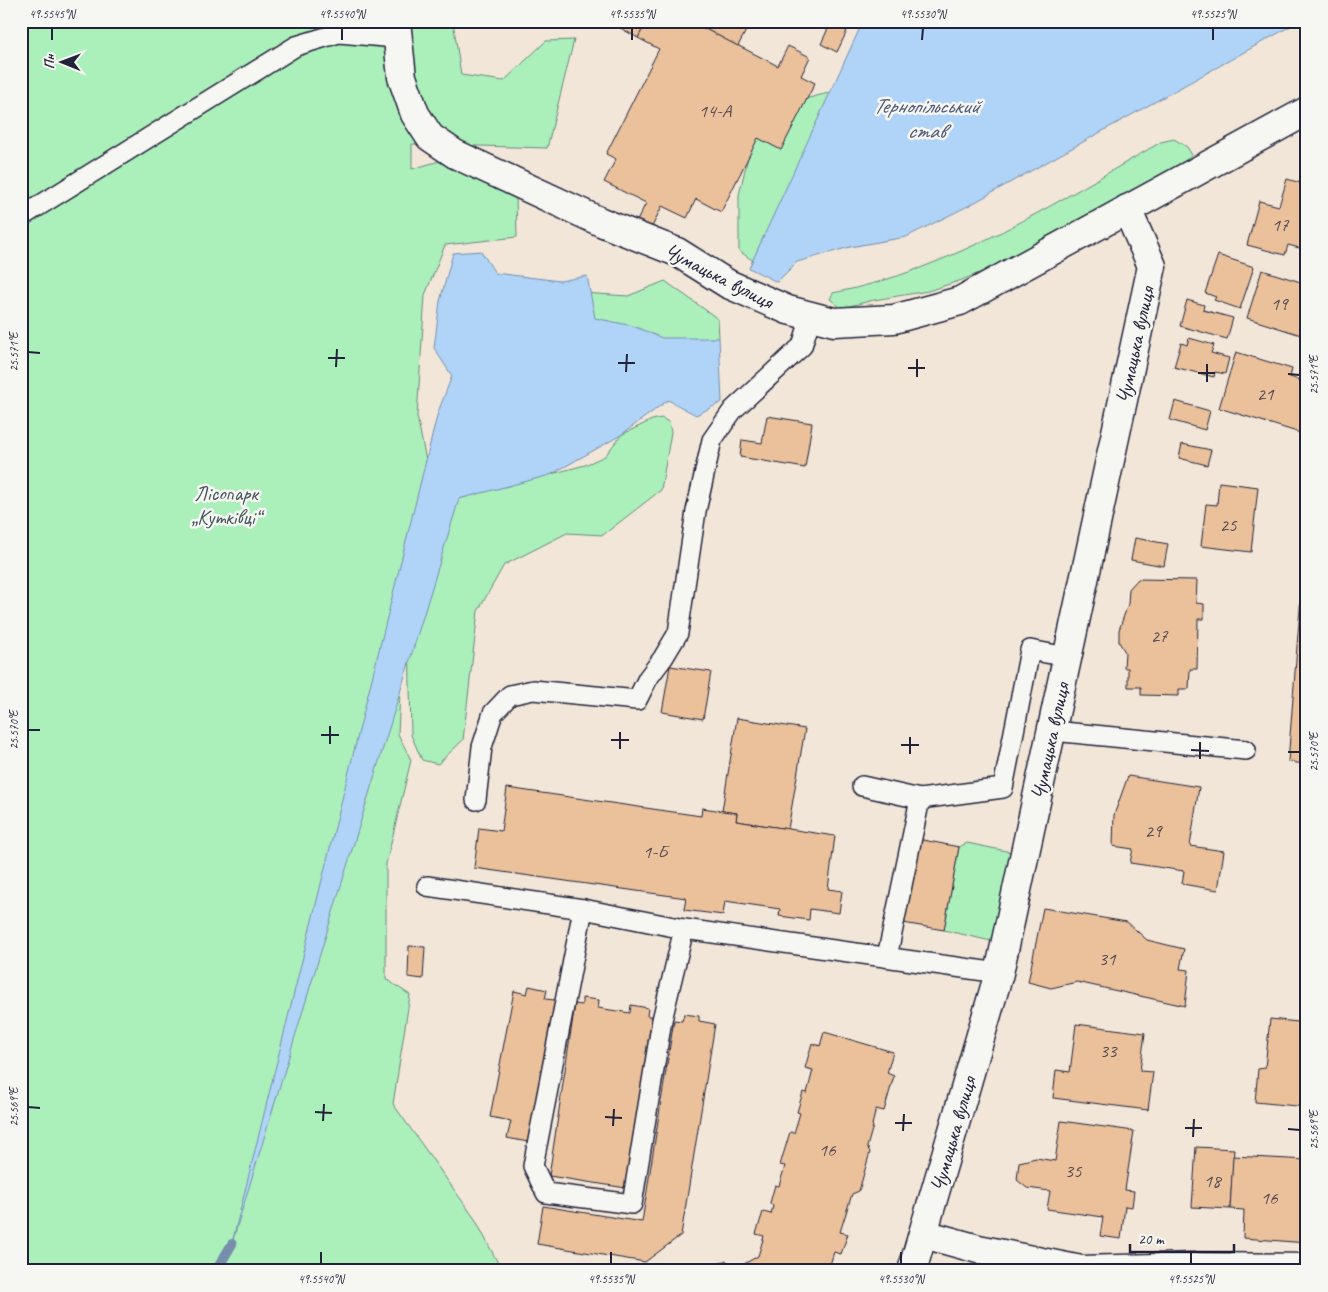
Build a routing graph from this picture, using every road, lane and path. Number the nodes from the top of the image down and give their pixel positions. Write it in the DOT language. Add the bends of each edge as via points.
graph roads {
  1 [pos="396,30"];
  2 [pos="1307,111"];
  3 [pos="1127,208"];
  4 [pos="21,217"];
  5 [pos="799,313"];
  6 [pos="1067,657"];
  7 [pos="1053,731"];
  8 [pos="1246,750"];
  9 [pos="862,786"];
  10 [pos="476,800"];
  11 [pos="920,800"];
  12 [pos="427,886"];
  13 [pos="583,910"];
  14 [pos="684,929"];
  15 [pos="887,957"];
  16 [pos="999,973"];
  17 [pos="924,1234"];
  18 [pos="1307,1268"];
  19 [pos="1271,1269"];
  20 [pos="912,1271"];
  1 -- 4 [label="lane" via="339,33 296,46"];
  1 -- 5 [label="street, Чумацька вулиця" via="402,77 415,114 430,137 455,154 601,222 677,252 728,284"];
  2 -- 3 [label="street, Чумацька вулиця"];
  3 -- 5 [label="street, Чумацька вулиця" via="960,302 894,319 834,322"];
  3 -- 6 [label="street, Чумацька вулиця" via="1152,266"];
  5 -- 10 [label="lane" via="802,346 733,410 712,440 696,511 678,633 637,700 533,690 510,694 493,713 482,747"];
  6 -- 7 [label="street, Чумацька вулиця"];
  6 -- 11 [label="lane" via="1030,650 1003,788"];
  7 -- 8 [label="lane"];
  7 -- 16 [label="street, Чумацька вулиця"];
  9 -- 11 [label="lane"];
  11 -- 15 [label="lane"];
  12 -- 13 [label="lane"];
  13 -- 14 [label="lane"];
  13 -- 14 [label="lane" via="533,1166 546,1193 632,1204 662,1020"];
  14 -- 15 [label="lane"];
  15 -- 16 [label="lane"];
  16 -- 17 [label="street, Чумацька вулиця"];
  17 -- 19 [label="street" via="978,1249 1081,1270"];
  17 -- 20 [label="street, Чумацька вулиця"];
  18 -- 19 [label="street"];
}
